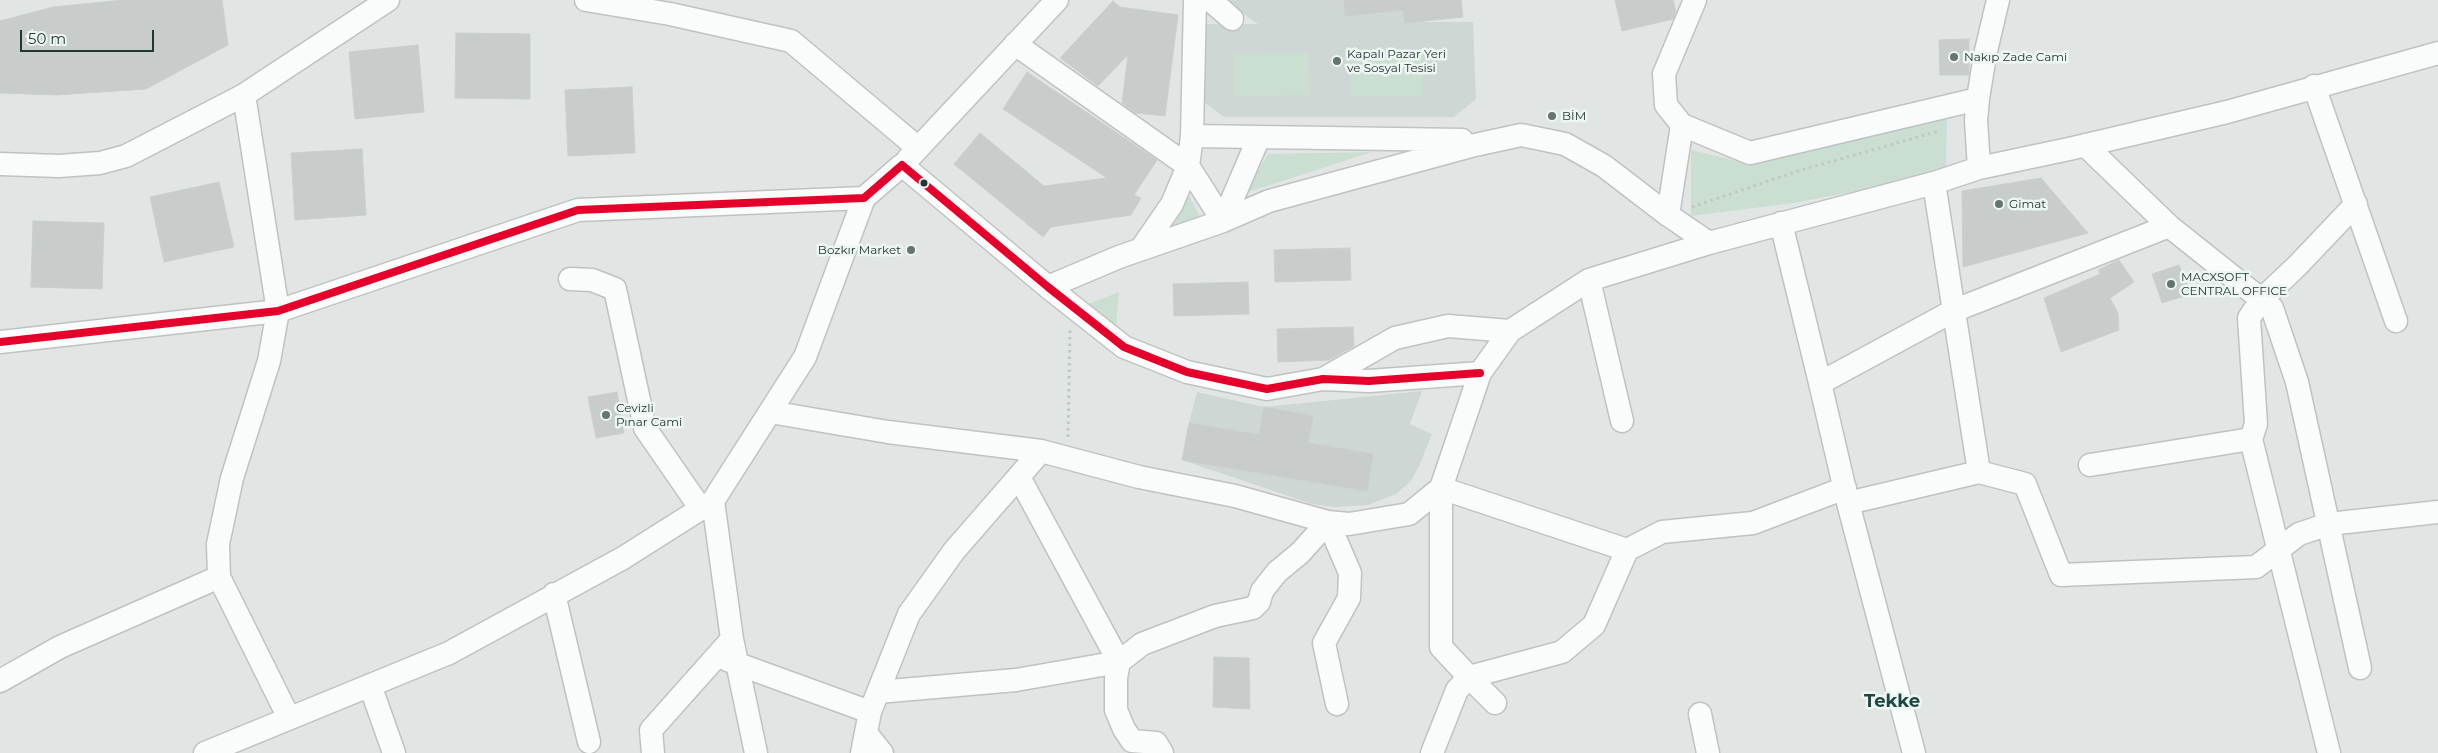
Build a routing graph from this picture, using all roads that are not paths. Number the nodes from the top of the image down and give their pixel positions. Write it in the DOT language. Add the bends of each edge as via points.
graph roads {
  1 [pos="388,0"];
  2 [pos="586,0"];
  3 [pos="1056,0"];
  4 [pos="1695,0"];
  5 [pos="1198,1"];
  6 [pos="1995,1"];
  7 [pos="1232,19"];
  8 [pos="1015,44"];
  9 [pos="2438,53"];
  10 [pos="2314,86"];
  11 [pos="244,95"];
  12 [pos="1977,109"];
  13 [pos="1682,125"];
  14 [pos="1192,136"];
  15 [pos="1259,137"];
  16 [pos="1493,141"];
  17 [pos="2086,145"];
  18 [pos="918,148"];
  19 [pos="0,164"];
  20 [pos="902,165"];
  21 [pos="1188,166"];
  22 [pos="1979,168"];
  23 [pos="1934,183"];
  24 [pos="864,198"];
  25 [pos="2356,204"];
  26 [pos="1668,215"];
  27 [pos="1223,221"];
  28 [pos="1781,223"];
  29 [pos="2169,226"];
  30 [pos="1709,243"];
  31 [pos="1141,249"];
  32 [pos="570,279"];
  33 [pos="1589,280"];
  34 [pos="1048,287"];
  35 [pos="2261,300"];
  36 [pos="278,311"];
  37 [pos="1953,311"];
  38 [pos="2396,321"];
  39 [pos="1510,331"];
  40 [pos="0,342"];
  41 [pos="1480,373"];
  42 [pos="1323,378"];
  43 [pos="1820,383"];
  44 [pos="770,412"];
  45 [pos="1622,421"];
  46 [pos="2250,439"];
  47 [pos="1041,451"];
  48 [pos="2090,466"];
  49 [pos="1979,472"];
  50 [pos="1019,477"];
  51 [pos="1441,488"];
  52 [pos="1847,495"];
  53 [pos="707,505"];
  54 [pos="2438,512"];
  55 [pos="1328,522"];
  56 [pos="2329,524"];
  57 [pos="1626,550"];
  58 [pos="2280,550"];
  59 [pos="219,577"];
  60 [pos="554,594"];
  61 [pos="727,660"];
  62 [pos="1119,662"];
  63 [pos="2360,668"];
  64 [pos="1469,677"];
  65 [pos="0,681"];
  66 [pos="370,685"];
  67 [pos="1495,703"];
  68 [pos="1337,704"];
  69 [pos="1700,714"];
  70 [pos="289,718"];
  71 [pos="869,723"];
  72 [pos="589,742"];
  73 [pos="205,753"];
  74 [pos="394,753"];
  75 [pos="653,753"];
  76 [pos="756,753"];
  77 [pos="882,753"];
  78 [pos="1162,753"];
  79 [pos="1432,753"];
  80 [pos="1708,753"];
  81 [pos="1914,753"];
  82 [pos="2329,753"];
  1 -- 11 [label="street"];
  2 -- 18 [label="street" via="670,14 791,41"];
  3 -- 8 [label="street"];
  4 -- 13 [label="street" via="1664,74 1666,105"];
  5 -- 7 [label="street"];
  5 -- 14 [label="street"];
  6 -- 12 [label="street"];
  8 -- 18 [label="street"];
  8 -- 21 [label="street"];
  9 -- 10 [label="street"];
  10 -- 17 [label="street" via="2226,112"];
  10 -- 25 [label="street"];
  11 -- 19 [label="street" via="126,156 100,163 59,166"];
  11 -- 36 [label="street"];
  12 -- 13 [label="street" via="1750,153"];
  12 -- 22 [label="street"];
  13 -- 26 [label="street"];
  14 -- 15 [label="street"];
  14 -- 21 [label="street"];
  15 -- 16 [label="street"];
  15 -- 27 [label="street"];
  16 -- 26 [label="street" via="1521,135 1565,144 1604,166"];
  16 -- 27 [label="street" via="1269,201"];
  17 -- 22 [label="street"];
  17 -- 29 [label="street"];
  18 -- 20 [label="street"];
  20 -- 24 [label="street"];
  20 -- 34 [label="street"];
  21 -- 27 [label="street"];
  21 -- 31 [label="street" via="1172,204"];
  22 -- 23 [label="street"];
  23 -- 28 [label="street"];
  23 -- 37 [label="street"];
  24 -- 36 [label="street" via="578,210"];
  24 -- 44 [label="street" via="805,357"];
  25 -- 35 [label="street"];
  25 -- 38 [label="street"];
  26 -- 30 [label="street"];
  27 -- 31 [label="street"];
  28 -- 30 [label="street"];
  28 -- 43 [label="street"];
  29 -- 35 [label="street"];
  29 -- 37 [label="street"];
  30 -- 33 [label="street"];
  31 -- 34 [label="street"];
  32 -- 53 [label="street" via="592,280 615,289 645,428"];
  33 -- 39 [label="street"];
  33 -- 45 [label="street"];
  34 -- 42 [label="street" via="1124,347 1186,372 1266,389"];
  35 -- 46 [label="street" via="2249,318 2256,424"];
  35 -- 56 [label="street" via="2272,308 2297,382"];
  36 -- 40 [label="street"];
  36 -- 59 [label="street" via="269,361 230,488 218,544"];
  37 -- 43 [label="street"];
  37 -- 49 [label="street"];
  39 -- 41 [label="street"];
  39 -- 42 [label="street" via="1448,326 1395,338"];
  41 -- 42 [label="street" via="1369,381"];
  41 -- 51 [label="street"];
  43 -- 52 [label="street"];
  44 -- 47 [label="street" via="888,432"];
  44 -- 53 [label="street"];
  46 -- 48 [label="street"];
  46 -- 58 [label="street"];
  47 -- 50 [label="street"];
  47 -- 55 [label="street" via="1140,477 1235,496"];
  49 -- 52 [label="street"];
  49 -- 58 [label="street" via="2025,484 2061,575 2256,567"];
  50 -- 62 [label="street"];
  50 -- 71 [label="street" via="954,551 909,614"];
  51 -- 55 [label="street" via="1409,514 1349,524"];
  51 -- 57 [label="street"];
  51 -- 64 [label="street" via="1441,647"];
  52 -- 57 [label="street" via="1753,523 1662,532"];
  52 -- 81 [label="street"];
  53 -- 60 [label="street" via="623,558"];
  53 -- 61 [label="street" via="732,639"];
  54 -- 56 [label="street"];
  55 -- 62 [label="street" via="1300,553 1277,572 1253,608 1215,616 1142,644"];
  55 -- 68 [label="street" via="1350,573 1349,598 1324,643"];
  56 -- 58 [label="street" via="2299,534"];
  56 -- 63 [label="street"];
  57 -- 64 [label="street" via="1594,626 1562,652"];
  58 -- 82 [label="street"];
  59 -- 65 [label="street" via="60,647"];
  59 -- 70 [label="street"];
  60 -- 66 [label="street" via="449,653"];
  60 -- 72 [label="street"];
  61 -- 71 [label="street"];
  61 -- 75 [label="street" via="651,730"];
  61 -- 76 [label="street"];
  62 -- 71 [label="street" via="1016,680"];
  62 -- 78 [label="street" via="1116,710 1124,729 1132,741 1156,743"];
  64 -- 67 [label="street"];
  64 -- 79 [label="street" via="1457,690"];
  66 -- 70 [label="street"];
  66 -- 74 [label="street"];
  69 -- 80 [label="street"];
  70 -- 73 [label="street"];
  71 -- 77 [label="street"];
}
